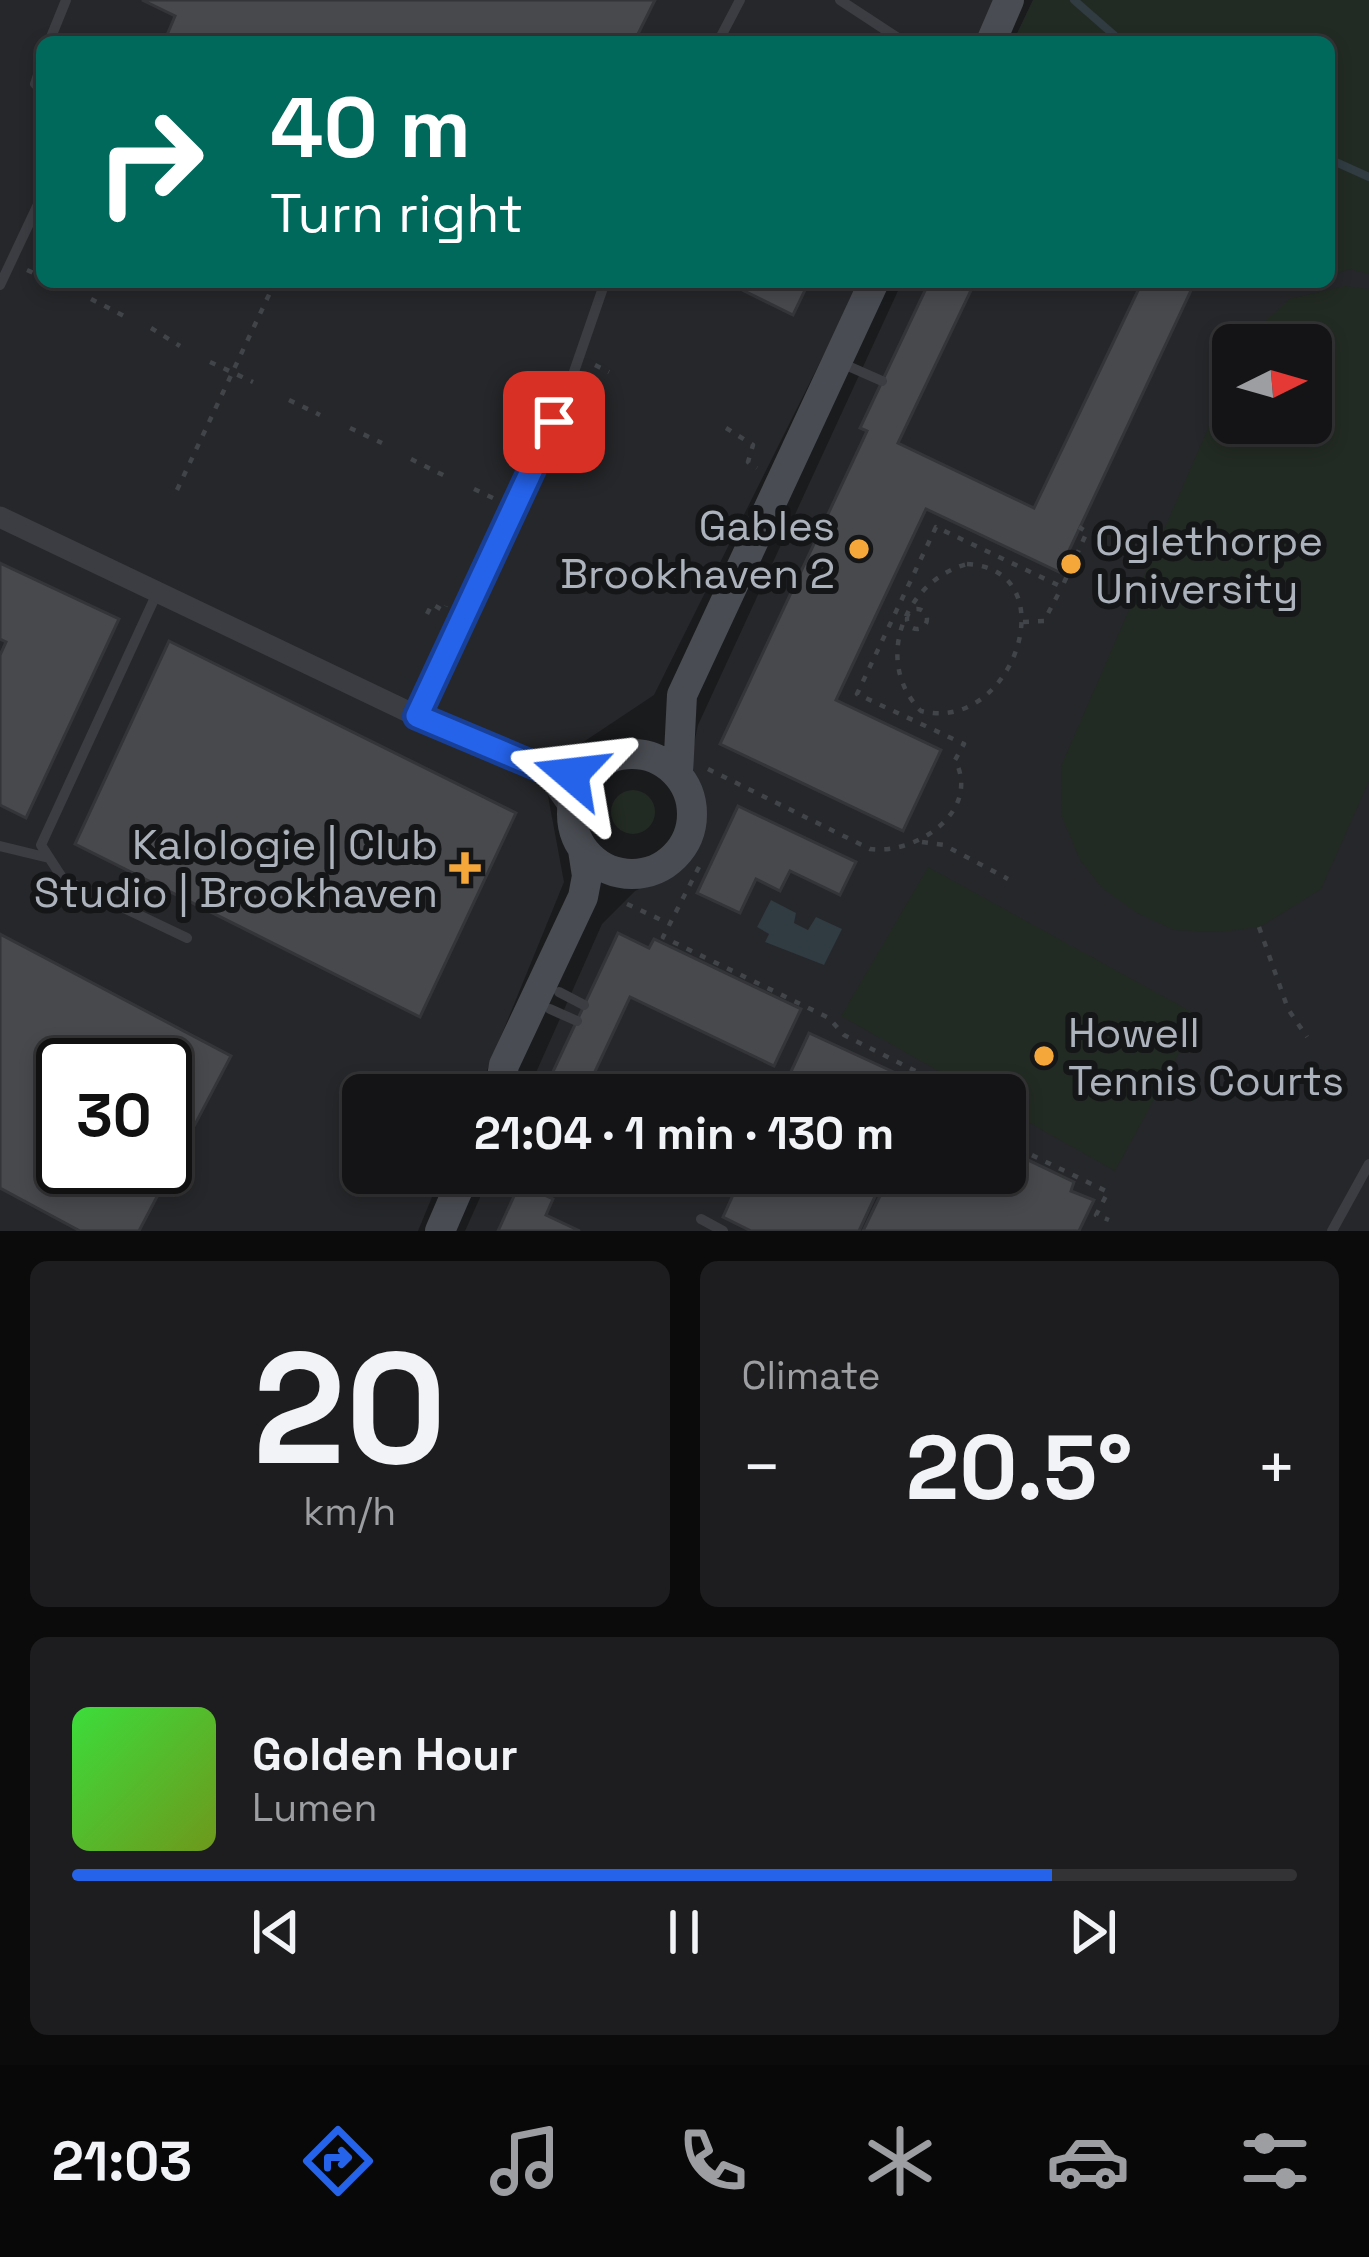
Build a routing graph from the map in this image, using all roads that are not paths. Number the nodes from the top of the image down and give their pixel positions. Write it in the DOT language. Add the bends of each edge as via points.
graph roads {
  1 [pos="66,0"];
  2 [pos="740,0"];
  3 [pos="841,0"];
  4 [pos="1009,0"];
  5 [pos="51,36"];
  6 [pos="721,36"];
  7 [pos="895,36"];
  8 [pos="994,36"];
  9 [pos="36,209"];
  10 [pos="0,285"];
  11 [pos="603,288"];
  12 [pos="871,288"];
  13 [pos="836,360"];
  14 [pos="882,382"];
  15 [pos="0,517"];
  16 [pos="157,592"];
  17 [pos="680,711"];
  18 [pos="417,716"];
  19 [pos="639,754"];
  20 [pos="543,769"];
  21 [pos="693,772"];
  22 [pos="587,773"];
  23 [pos="572,811"];
  24 [pos="0,846"];
  25 [pos="583,850"];
  26 [pos="50,858"];
  27 [pos="630,890"];
  28 [pos="187,938"];
  29 [pos="502,1074"];
  30 [pos="518,1074"];
  31 [pos="1369,1164"];
  32 [pos="456,1194"];
  33 [pos="701,1219"];
  34 [pos="440,1231"];
  35 [pos="723,1231"];
  36 [pos="1332,1231"];
  1 -- 5 [label="lane"];
  2 -- 6 [label="lane"];
  3 -- 7 [label="lane"];
  4 -- 8 [label="street"];
  9 -- 10 [label="lane"];
  11 -- 18 [label="lane" via="558,412"];
  12 -- 13 [label="street"];
  13 -- 14 [label="lane"];
  13 -- 17 [label="street"];
  15 -- 16 [label="street"];
  16 -- 18 [label="street"];
  16 -- 26 [label="lane" via="41,845"];
  17 -- 19 [label="street"];
  17 -- 21 [label="street"];
  18 -- 20 [label="street"];
  19 -- 21 [label="street"];
  19 -- 22 [label="street"];
  20 -- 22 [label="street"];
  20 -- 23 [label="street"];
  21 -- 27 [label="street" via="691,830 670,862"];
  22 -- 23 [label="street"];
  23 -- 25 [label="street"];
  24 -- 26 [label="lane"];
  25 -- 27 [label="street"];
  25 -- 29 [label="street" via="583,897"];
  26 -- 28 [label="lane" via="64,879"];
  27 -- 30 [label="street" via="600,907 567,1007"];
  31 -- 36 [label="lane"];
  32 -- 34 [label="street"];
  33 -- 35 [label="lane"];
}
